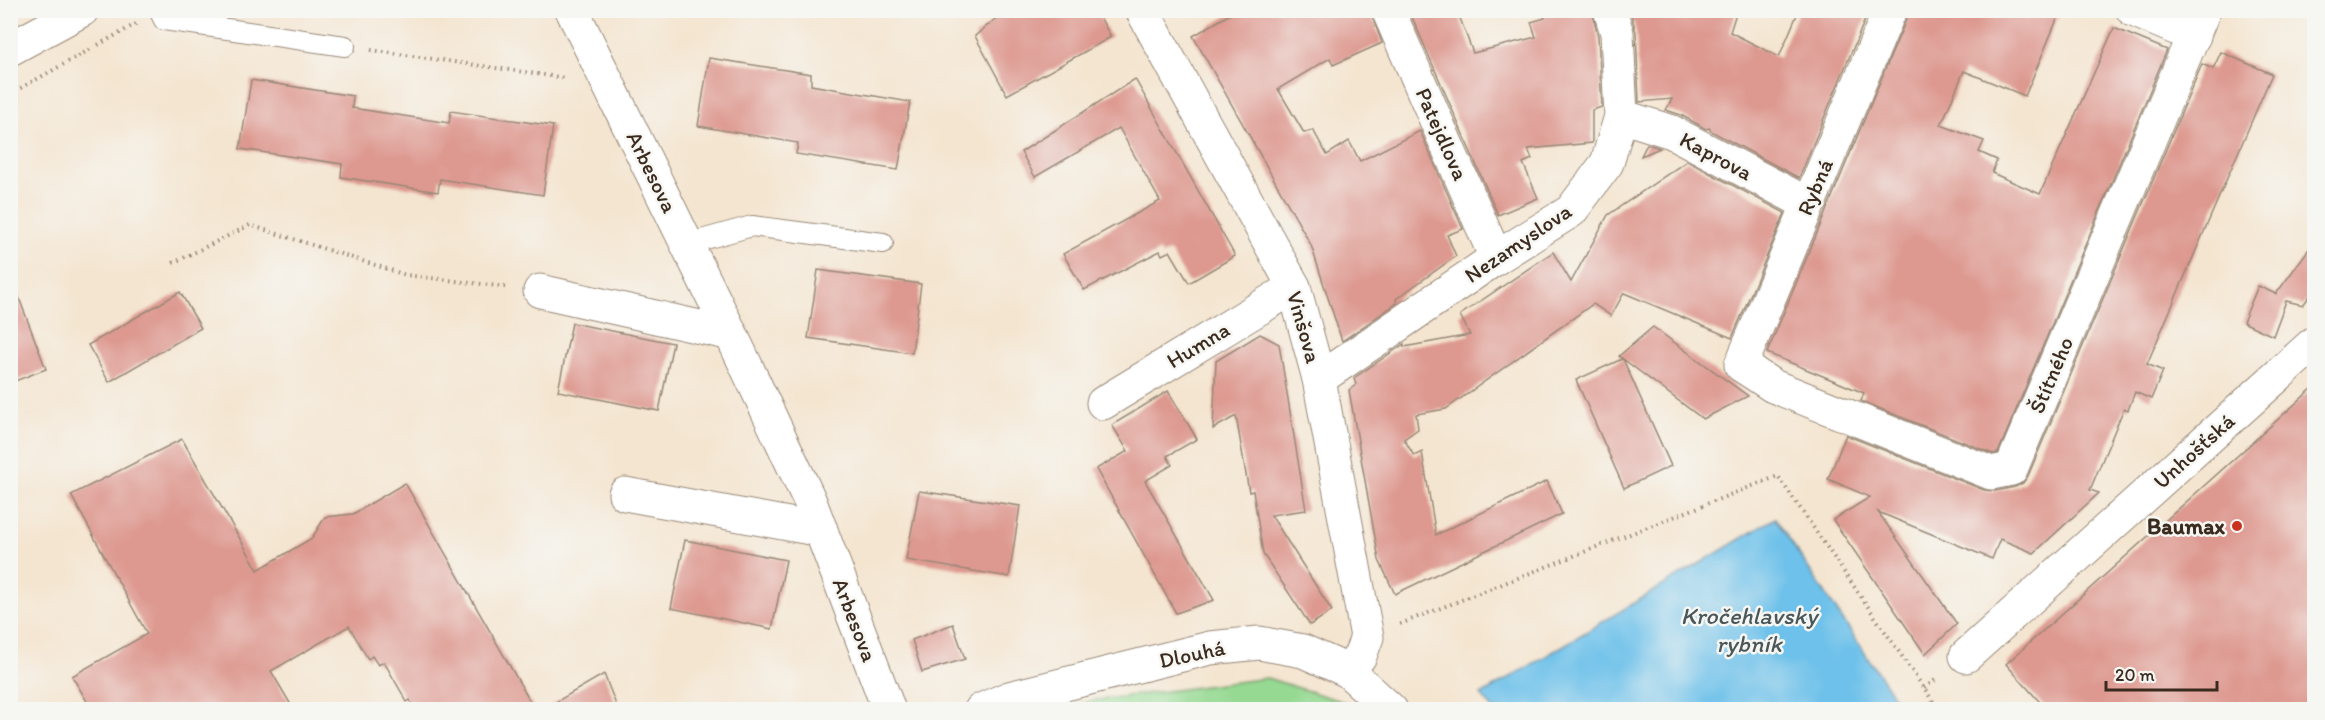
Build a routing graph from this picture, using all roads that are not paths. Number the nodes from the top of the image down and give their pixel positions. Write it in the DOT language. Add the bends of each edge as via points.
graph roads {
  1 [pos="82,10"];
  2 [pos="572,10"];
  3 [pos="1388,10"];
  4 [pos="1610,10"];
  5 [pos="1890,10"];
  6 [pos="2133,10"];
  7 [pos="159,11"];
  8 [pos="1150,14"];
  9 [pos="2199,23"];
  10 [pos="345,46"];
  11 [pos="10,49"];
  12 [pos="1621,116"];
  13 [pos="1808,204"];
  14 [pos="883,243"];
  15 [pos="687,244"];
  16 [pos="1496,258"];
  17 [pos="1294,287"];
  18 [pos="540,291"];
  19 [pos="731,334"];
  20 [pos="2314,343"];
  21 [pos="1741,365"];
  22 [pos="1319,379"];
  23 [pos="1103,403"];
  24 [pos="625,494"];
  25 [pos="821,530"];
  26 [pos="1966,656"];
  27 [pos="1348,671"];
  28 [pos="889,710"];
  29 [pos="981,710"];
  30 [pos="1391,710"];
  1 -- 11 [label="street"];
  2 -- 15 [label="street, Arbesova"];
  3 -- 16 [label="street, Patejdlova"];
  4 -- 12 [label="street, Nezamyslova" via="1617,33"];
  5 -- 13 [label="street, Rybná"];
  6 -- 9 [label="street"];
  7 -- 10 [label="lane" via="164,20"];
  8 -- 17 [label="street, Vinšova"];
  9 -- 21 [label="street, Štítného" via="2011,469 1991,473 1773,386"];
  12 -- 13 [label="street, Kaprova" via="1672,132"];
  12 -- 16 [label="street, Nezamyslova" via="1607,163 1571,211"];
  13 -- 21 [label="street, Rybná"];
  14 -- 15 [label="lane" via="752,226"];
  15 -- 19 [label="street, Arbesova"];
  16 -- 22 [label="street, Nezamyslova"];
  17 -- 22 [label="street, Vinšova"];
  17 -- 23 [label="street, Humna"];
  18 -- 19 [label="street"];
  19 -- 25 [label="street, Arbesova"];
  20 -- 26 [label="street, Unhošťská"];
  22 -- 27 [label="street, Vinšova" via="1367,637 1360,657"];
  24 -- 25 [label="street"];
  25 -- 28 [label="street, Arbesova"];
  27 -- 29 [label="street, Dlouhá" via="1303,651 1259,643 1220,647 1009,698"];
  27 -- 30 [label="street, Dlouhá"];
}
